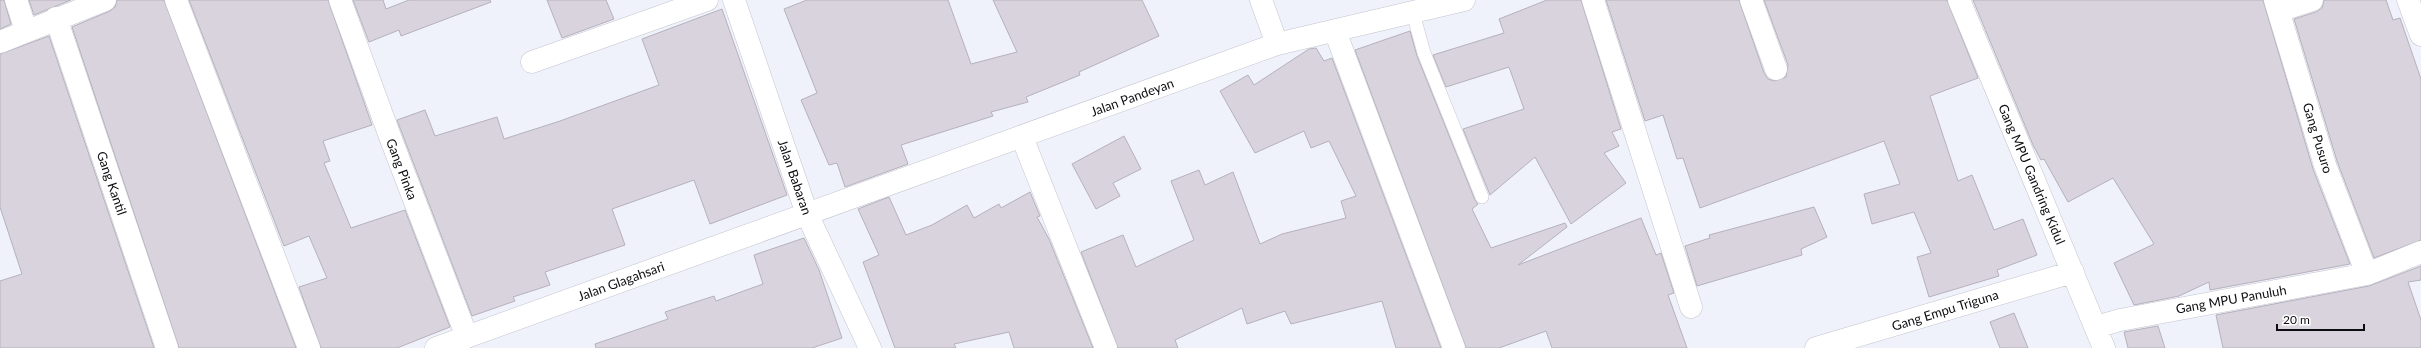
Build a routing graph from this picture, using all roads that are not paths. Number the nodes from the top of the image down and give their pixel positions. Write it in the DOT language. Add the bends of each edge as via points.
graph roads {
  1 [pos="16,0"];
  2 [pos="105,0"];
  3 [pos="176,0"];
  4 [pos="340,0"];
  5 [pos="707,0"];
  6 [pos="734,0"];
  7 [pos="1261,0"];
  8 [pos="1464,0"];
  9 [pos="1593,0"];
  10 [pos="1751,0"];
  11 [pos="1959,0"];
  12 [pos="2312,0"];
  13 [pos="2408,0"];
  14 [pos="2277,6"];
  15 [pos="1413,13"];
  16 [pos="56,18"];
  17 [pos="26,30"];
  18 [pos="1335,31"];
  19 [pos="2421,35"];
  20 [pos="0,42"];
  21 [pos="1277,44"];
  22 [pos="532,62"];
  23 [pos="1776,70"];
  24 [pos="1022,137"];
  25 [pos="1482,197"];
  26 [pos="807,214"];
  27 [pos="2421,252"];
  28 [pos="2073,272"];
  29 [pos="2367,274"];
  30 [pos="1690,307"];
  31 [pos="2096,327"];
  32 [pos="467,337"];
  33 [pos="1863,341"];
  34 [pos="167,348"];
  35 [pos="308,348"];
  36 [pos="436,348"];
  37 [pos="870,348"];
  38 [pos="1106,348"];
  39 [pos="1454,348"];
  40 [pos="1816,348"];
  41 [pos="2104,348"];
  1 -- 17 [label="street"];
  2 -- 16 [label="street"];
  3 -- 35 [label="street"];
  4 -- 32 [label="street, Gang Pinka"];
  5 -- 22 [label="street"];
  6 -- 26 [label="street, Jalan Babaran"];
  7 -- 21 [label="street"];
  8 -- 15 [label="street, Jalan Pandeyan"];
  9 -- 30 [label="street"];
  10 -- 23 [label="street"];
  11 -- 28 [label="street, Gang MPU Gandring Kidul"];
  12 -- 14 [label="street"];
  13 -- 19 [label="street"];
  14 -- 29 [label="street, Gang Pusuro" via="2325,164"];
  15 -- 18 [label="street, Jalan Pandeyan"];
  15 -- 25 [label="lane" via="1424,53"];
  16 -- 17 [label="street"];
  16 -- 34 [label="street, Gang Kantil"];
  17 -- 20 [label="street"];
  18 -- 21 [label="street, Jalan Pandeyan"];
  18 -- 39 [label="street"];
  21 -- 24 [label="street, Jalan Pandeyan"];
  24 -- 26 [label="street, Jalan Pandeyan"];
  24 -- 38 [label="street"];
  26 -- 32 [label="street, Jalan Glagahsari"];
  26 -- 37 [label="street, Jalan Babaran"];
  27 -- 29 [label="street, Gang MPU Panuluh"];
  28 -- 31 [label="street, Gang MPU Gandring Kidul"];
  28 -- 33 [label="street, Gang Empu Triguna"];
  29 -- 31 [label="street, Gang MPU Panuluh" via="2120,320"];
  31 -- 41 [label="street, Gang MPU Gandring Kidul"];
  32 -- 36 [label="street, Jalan Glagahsari"];
  33 -- 40 [label="street, Gang Empu Triguna"];
}
